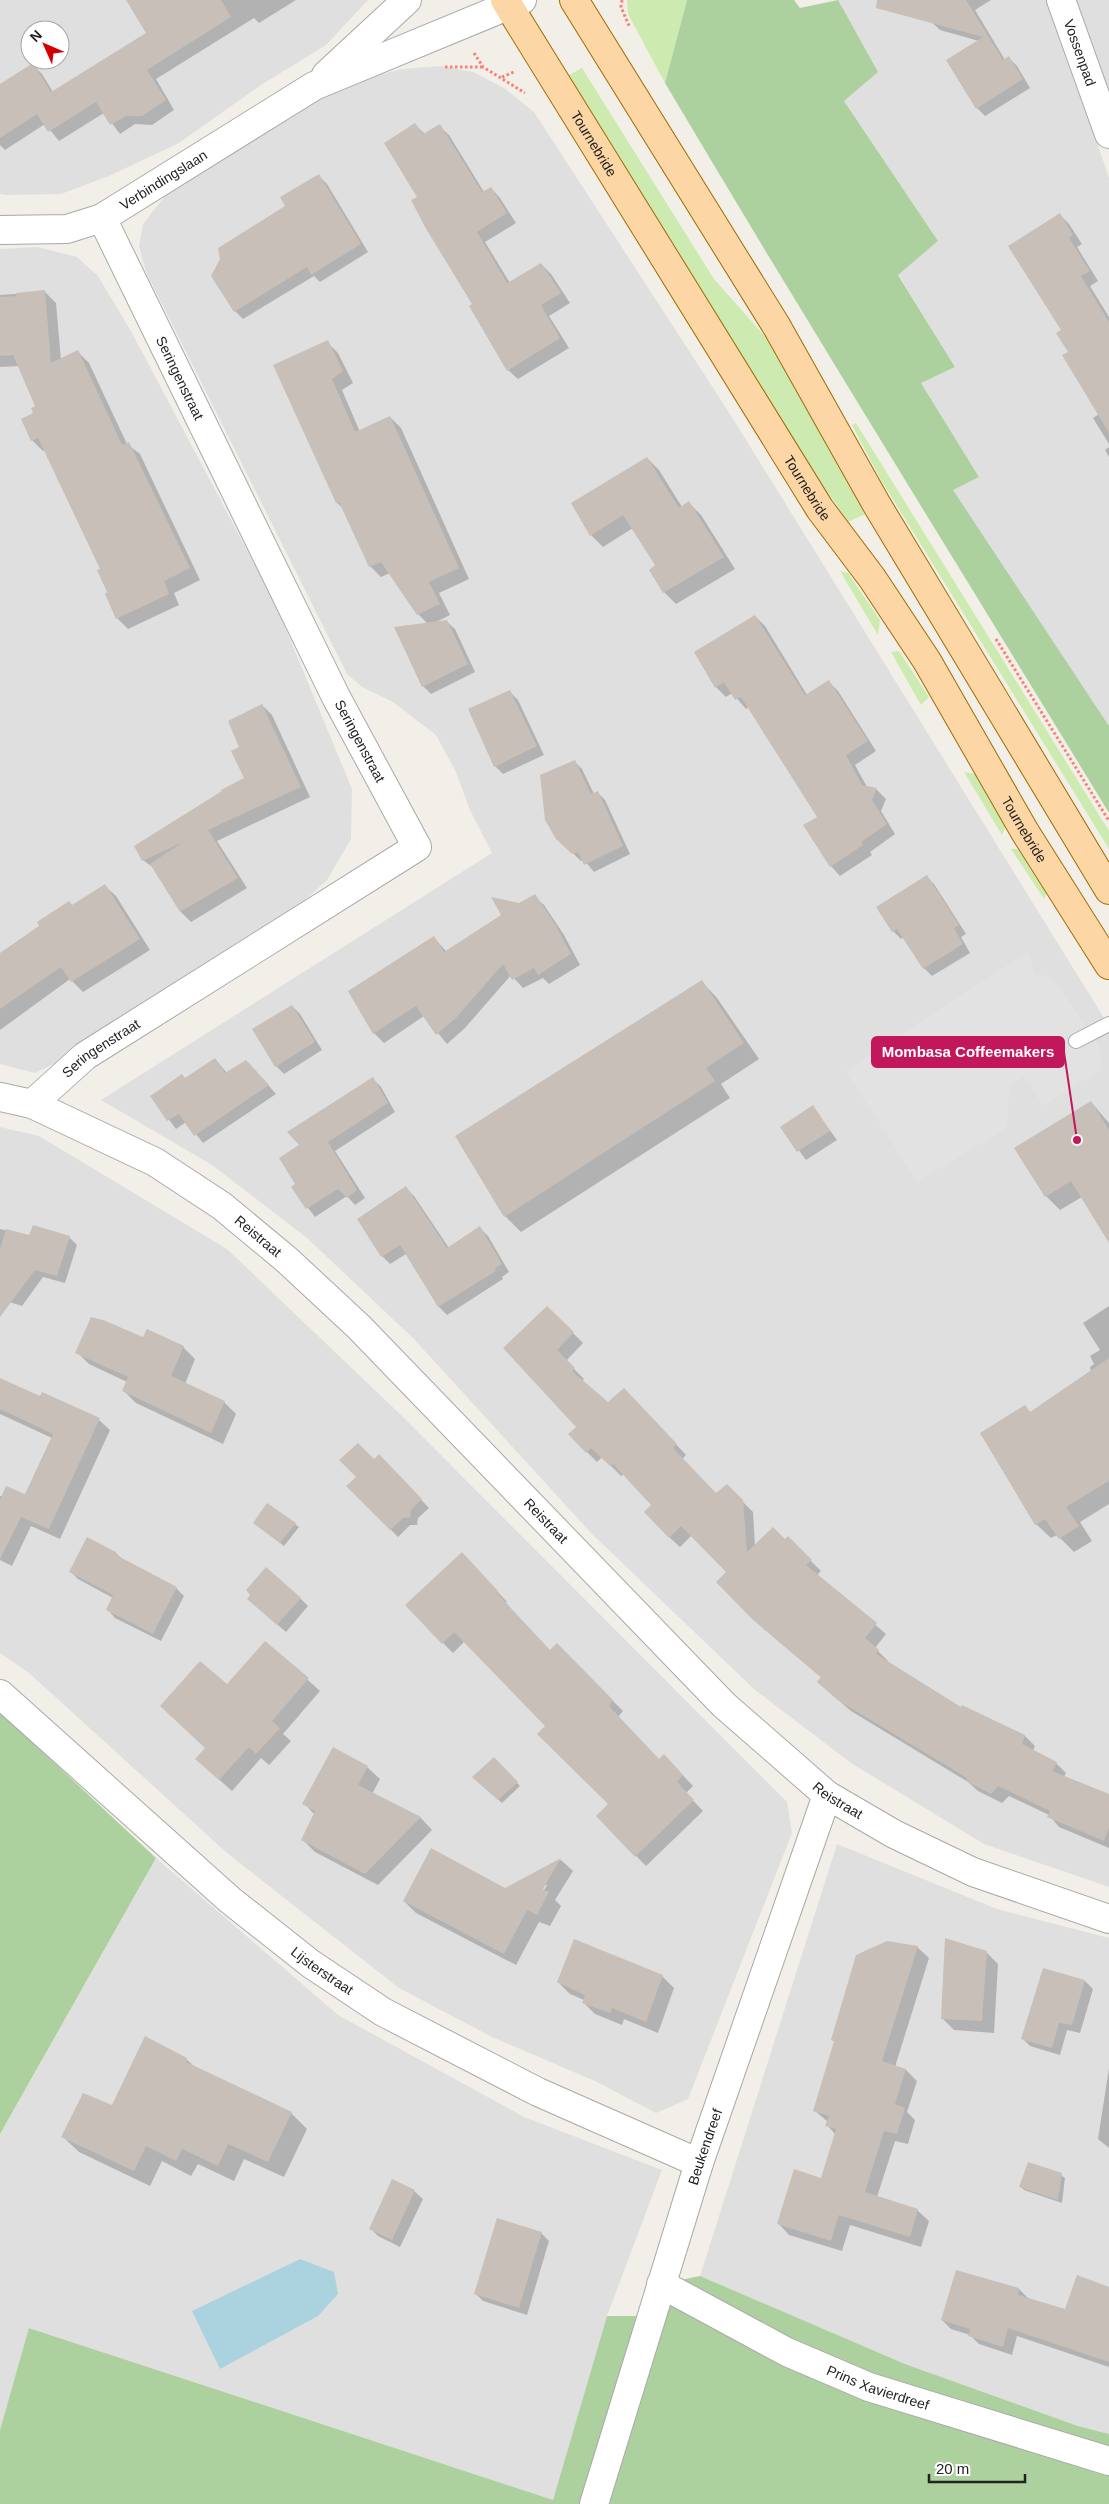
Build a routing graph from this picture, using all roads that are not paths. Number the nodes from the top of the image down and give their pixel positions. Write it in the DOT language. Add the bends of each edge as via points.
graph roads {
  1 [pos="407,0"];
  2 [pos="574,0"];
  3 [pos="1061,0"];
  4 [pos="512,2"];
  5 [pos="314,86"];
  6 [pos="1109,134"];
  7 [pos="102,218"];
  8 [pos="0,230"];
  9 [pos="1109,890"];
  10 [pos="1109,965"];
  11 [pos="1109,1024"];
  12 [pos="1076,1041"];
  13 [pos="0,1096"];
  14 [pos="32,1104"];
  15 [pos="0,1694"];
  16 [pos="827,1795"];
  17 [pos="1109,1919"];
  18 [pos="699,2163"];
  19 [pos="661,2284"];
  20 [pos="1109,2461"];
  21 [pos="594,2504"];
  1 -- 5 [label="street, Verbindingslaan"];
  2 -- 9 [label="main road" via="777,327 877,505"];
  3 -- 6 [label="street, Vossenpad"];
  4 -- 5 [label="street, Verbindingslaan"];
  4 -- 10 [label="main road, Tournebride" via="820,509 872,578 927,661 1025,832"];
  5 -- 7 [label="street, Verbindingslaan"];
  7 -- 8 [label="street, Verbindingslaan" via="67,229"];
  7 -- 14 [label="street, Seringenstraat" via="336,696 417,847 85,1056"];
  11 -- 12 [label="lane"];
  13 -- 14 [label="street, Reistraat"];
  14 -- 16 [label="street, Reistraat" via="155,1162 222,1206 287,1260 359,1326 724,1705"];
  15 -- 18 [label="street, Lijsterstraat" via="230,1900 311,1964 384,2012 538,2092"];
  16 -- 17 [label="street, Reistraat" via="894,1834 972,1872"];
  16 -- 18 [label="street, Beukendreef"];
  18 -- 19 [label="street, Beukendreef"];
  19 -- 20 [label="street, Prins Xavierdreef" via="787,2352 869,2387"];
  19 -- 21 [label="street, Beukendreef"];
}
